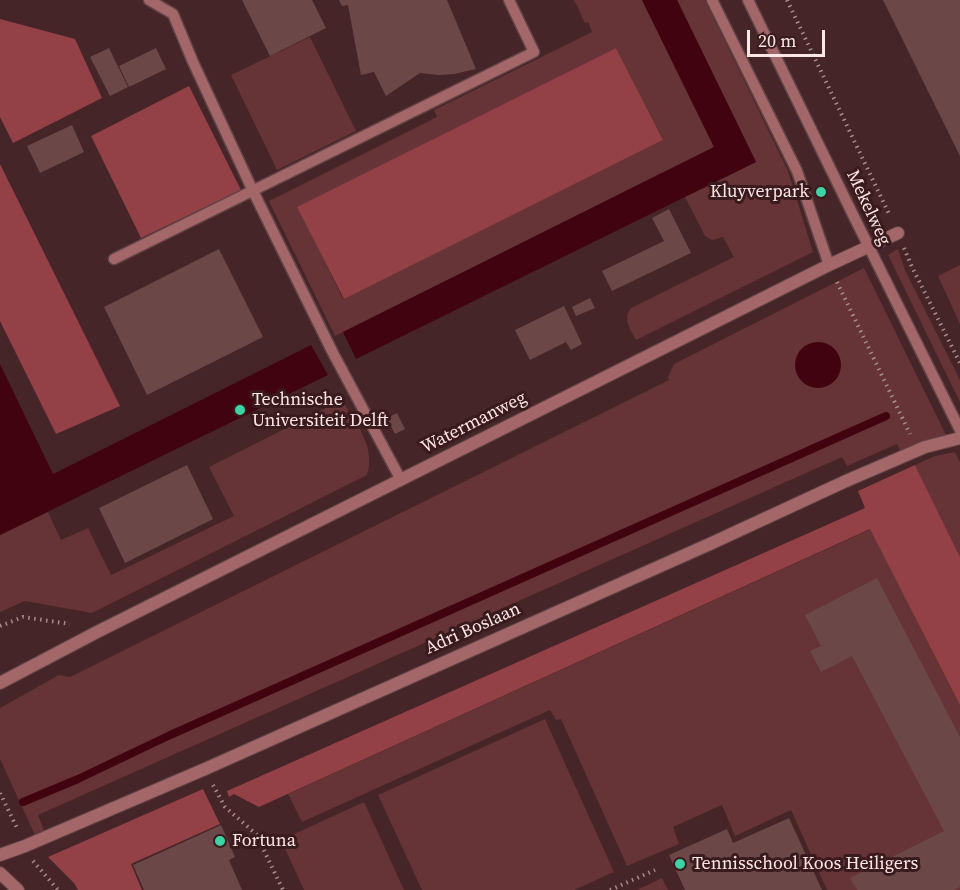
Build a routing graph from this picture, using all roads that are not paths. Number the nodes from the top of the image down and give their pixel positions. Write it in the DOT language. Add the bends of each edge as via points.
graph roads {
  1 [pos="149,0"];
  2 [pos="509,0"];
  3 [pos="712,0"];
  4 [pos="748,0"];
  5 [pos="253,191"];
  6 [pos="898,233"];
  7 [pos="867,247"];
  8 [pos="114,259"];
  9 [pos="829,265"];
  10 [pos="960,430"];
  11 [pos="960,438"];
  12 [pos="401,480"];
  13 [pos="0,683"];
  14 [pos="0,855"];
  15 [pos="0,873"];
  16 [pos="18,890"];
  1 -- 5 [label="lane" via="173,14"];
  2 -- 5 [label="lane" via="534,52"];
  3 -- 9 [label="lane" via="797,171"];
  4 -- 7 [label="lane, Mekelweg"];
  5 -- 8 [label="lane"];
  5 -- 12 [label="lane"];
  6 -- 7 [label="street, Watermanweg"];
  7 -- 9 [label="street, Watermanweg"];
  7 -- 10 [label="lane, Mekelweg"];
  9 -- 12 [label="street, Watermanweg"];
  11 -- 14 [label="street, Adri Boslaan" via="918,450 205,768"];
  12 -- 13 [label="street, Watermanweg"];
  15 -- 16 [label="street"];
}
